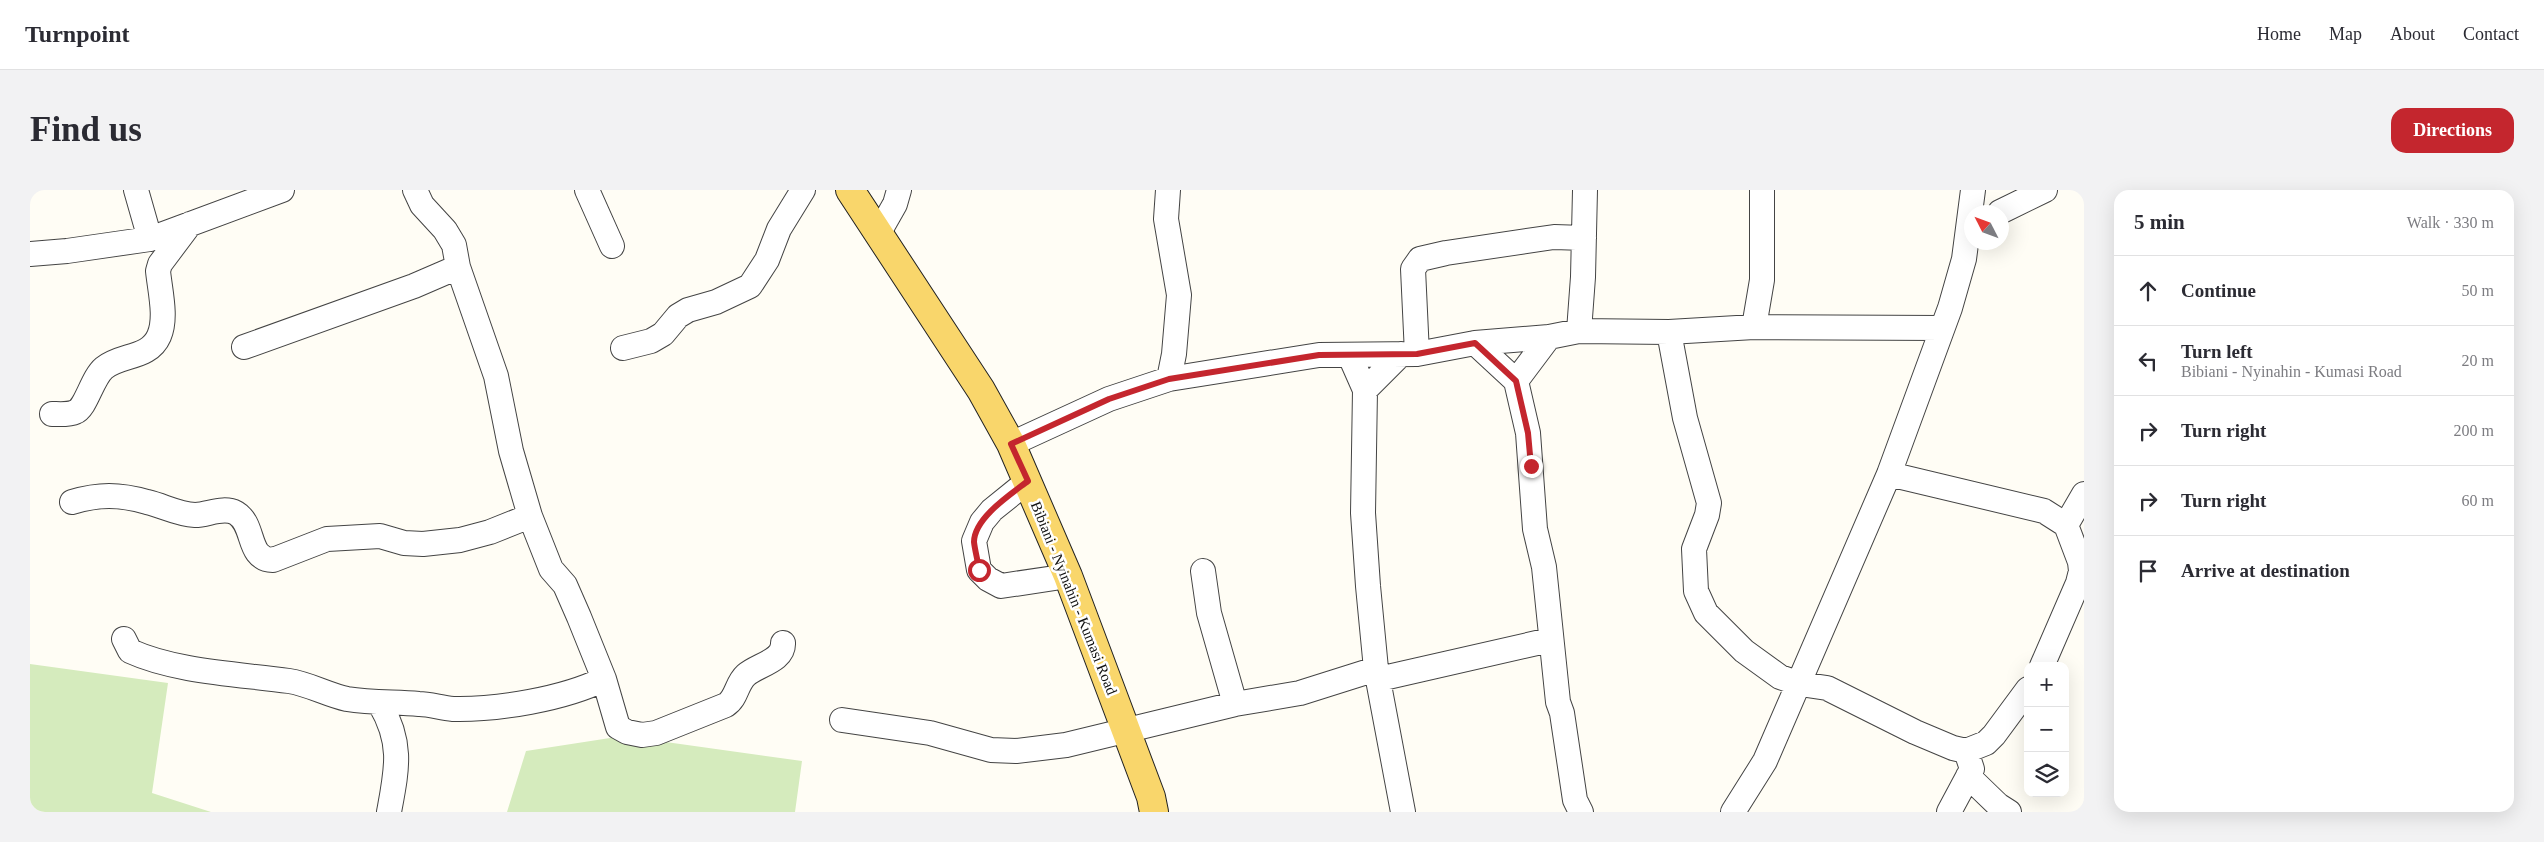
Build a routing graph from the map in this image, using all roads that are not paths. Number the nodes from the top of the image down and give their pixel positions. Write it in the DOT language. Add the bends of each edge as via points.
graph roads {
  1 [pos="136,190"];
  2 [pos="282,190"];
  3 [pos="415,190"];
  4 [pos="587,190"];
  5 [pos="803,190"];
  6 [pos="850,190"];
  7 [pos="899,190"];
  8 [pos="1168,190"];
  9 [pos="1585,190"];
  10 [pos="1762,190"];
  11 [pos="1973,190"];
  12 [pos="2045,190"];
  13 [pos="1972,205"];
  14 [pos="2009,208"];
  15 [pos="190,224"];
  16 [pos="878,234"];
  17 [pos="150,238"];
  18 [pos="1584,238"];
  19 [pos="612,246"];
  20 [pos="1965,250"];
  21 [pos="30,254"];
  22 [pos="458,266"];
  23 [pos="1754,327"];
  24 [pos="1942,328"];
  25 [pos="1579,331"];
  26 [pos="1669,332"];
  27 [pos="1549,337"];
  28 [pos="1475,343"];
  29 [pos="244,347"];
  30 [pos="623,348"];
  31 [pos="1409,354"];
  32 [pos="1350,356"];
  33 [pos="1169,379"];
  34 [pos="1516,381"];
  35 [pos="1365,390"];
  36 [pos="52,414"];
  37 [pos="1011,444"];
  38 [pos="1889,474"];
  39 [pos="1028,481"];
  40 [pos="2084,494"];
  41 [pos="72,502"];
  42 [pos="530,516"];
  43 [pos="2066,525"];
  44 [pos="1203,571"];
  45 [pos="1068,576"];
  46 [pos="124,639"];
  47 [pos="1550,640"];
  48 [pos="783,643"];
  49 [pos="2044,662"];
  50 [pos="1378,674"];
  51 [pos="604,680"];
  52 [pos="1800,684"];
  53 [pos="2024,694"];
  54 [pos="380,704"];
  55 [pos="1234,704"];
  56 [pos="842,720"];
  57 [pos="1126,732"];
  58 [pos="1966,751"];
  59 [pos="1968,776"];
  60 [pos="389,812"];
  61 [pos="1154,812"];
  62 [pos="1403,812"];
  63 [pos="1582,812"];
  64 [pos="1734,812"];
  65 [pos="1950,812"];
  66 [pos="2009,812"];
  1 -- 17 [label="street"];
  2 -- 15 [label="street"];
  3 -- 22 [label="street" via="422,205 454,245"];
  4 -- 19 [label="street"];
  5 -- 30 [label="street" via="750,286 716,302 688,310 657,337"];
  6 -- 16 [label="main road, Bibiani - Nyinahin - Kumasi Road"];
  7 -- 16 [label="street"];
  8 -- 33 [label="street" via="1166,219 1178,295"];
  9 -- 18 [label="street"];
  10 -- 23 [label="street" via="1762,280"];
  11 -- 13 [label="street"];
  12 -- 14 [label="street"];
  15 -- 17 [label="street"];
  15 -- 36 [label="street" via="158,271 162,328 154,344 147,351 112,362 102,370 79,410"];
  16 -- 37 [label="main road, Bibiani - Nyinahin - Kumasi Road" via="981,390"];
  17 -- 21 [label="street"];
  18 -- 25 [label="street"];
  18 -- 31 [label="street" via="1554,237 1420,259 1413,269"];
  20 -- 24 [label="street"];
  22 -- 29 [label="street" via="414,286"];
  22 -- 42 [label="street" via="496,376 511,451"];
  23 -- 24 [label="street"];
  23 -- 26 [label="street"];
  24 -- 38 [label="street"];
  25 -- 26 [label="street"];
  25 -- 27 [label="street"];
  26 -- 52 [label="street" via="1685,418 1709,503 1694,549 1696,591 1706,613 1744,651 1780,677"];
  27 -- 28 [label="street"];
  27 -- 34 [label="street"];
  28 -- 31 [label="street"];
  28 -- 34 [label="street"];
  31 -- 32 [label="street"];
  31 -- 35 [label="street"];
  32 -- 33 [label="street" via="1319,355"];
  32 -- 35 [label="street"];
  33 -- 37 [label="street" via="1109,399"];
  34 -- 47 [label="street" via="1528,433 1535,529 1544,567"];
  35 -- 50 [label="street" via="1363,513"];
  37 -- 39 [label="main road, Bibiani - Nyinahin - Kumasi Road"];
  38 -- 43 [label="street" via="2044,511"];
  38 -- 52 [label="street"];
  39 -- 45 [label="main road, Bibiani - Nyinahin - Kumasi Road"];
  39 -- 45 [label="street" via="982,522 974,541 979,570 1001,586"];
  40 -- 43 [label="street"];
  41 -- 42 [label="street" via="96,495 147,502 176,513 197,515 227,510 238,514 245,523 256,553 264,560 273,560 327,539 380,536 423,544 460,540"];
  42 -- 51 [label="street" via="551,569 565,585"];
  43 -- 49 [label="street" via="2081,571"];
  44 -- 55 [label="street" via="1209,613"];
  45 -- 57 [label="main road, Bibiani - Nyinahin - Kumasi Road"];
  46 -- 54 [label="street" via="130,651 164,664 294,682 345,698"];
  47 -- 50 [label="street"];
  47 -- 63 [label="street" via="1575,800"];
  48 -- 51 [label="street" via="783,650 774,659 740,681 734,698 726,705 656,733 642,735 618,727"];
  50 -- 55 [label="street" via="1300,693"];
  50 -- 62 [label="street"];
  51 -- 54 [label="street" via="553,698 489,707 452,709 421,704"];
  52 -- 58 [label="street" via="1827,688 1923,735"];
  52 -- 64 [label="street" via="1765,760"];
  53 -- 58 [label="street" via="1986,743"];
  54 -- 60 [label="street" via="394,732 397,750"];
  55 -- 57 [label="street"];
  56 -- 57 [label="street" via="903,728 999,750 1066,745"];
  57 -- 61 [label="main road, Bibiani - Nyinahin - Kumasi Road"];
  58 -- 59 [label="street" via="1972,764"];
  59 -- 65 [label="street"];
  59 -- 66 [label="street"];
}
